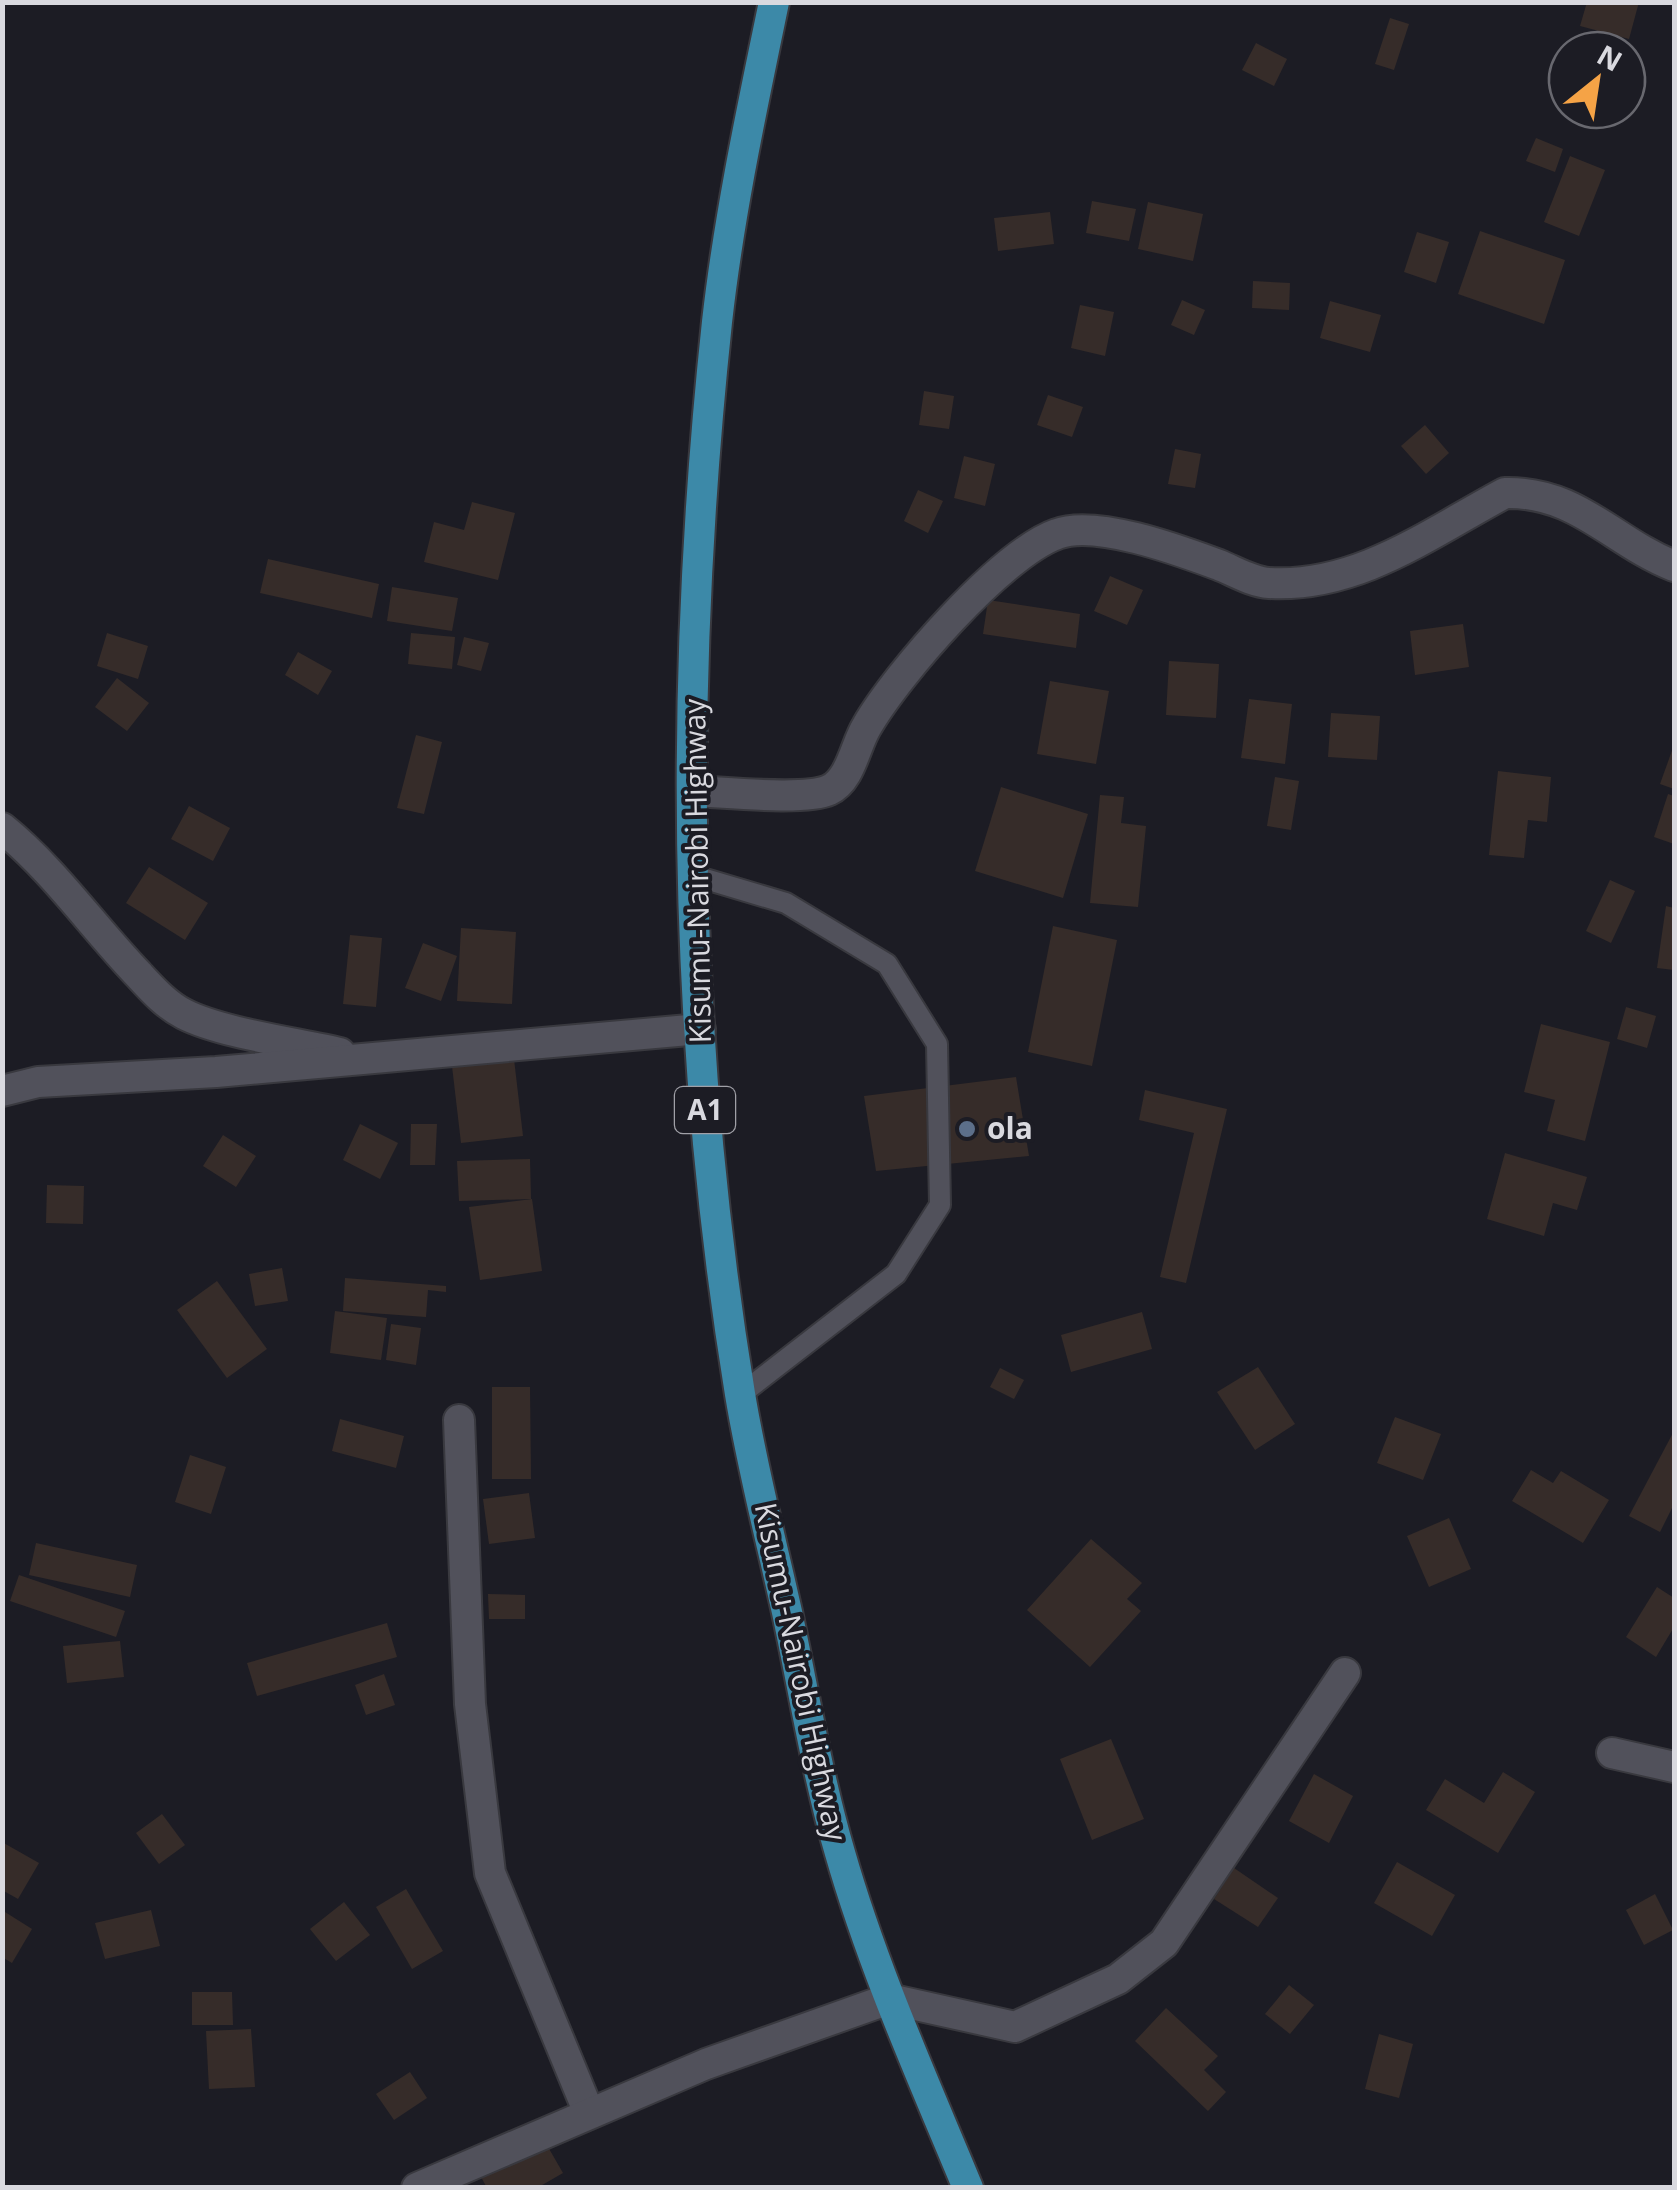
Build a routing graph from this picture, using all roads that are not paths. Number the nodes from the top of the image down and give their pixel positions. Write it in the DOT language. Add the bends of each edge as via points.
graph roads {
  1 [pos="774,2"];
  2 [pos="1674,566"];
  3 [pos="693,791"];
  4 [pos="2,828"];
  5 [pos="692,875"];
  6 [pos="700,1029"];
  7 [pos="366,1059"];
  8 [pos="2,1091"];
  9 [pos="740,1396"];
  10 [pos="459,1420"];
  11 [pos="1345,1673"];
  12 [pos="1612,1753"];
  13 [pos="1674,1767"];
  14 [pos="889,1999"];
  15 [pos="589,2112"];
  16 [pos="418,2188"];
  17 [pos="968,2188"];
  1 -- 3 [label="highway, Kisumu-Nairobi Highway / A1" via="718,317 694,672"];
  2 -- 3 [label="street" via="1589,514 1527,492 1505,492 1366,568 1318,582 1264,583 1132,536 1060,532 1021,554 942,632 887,696 832,789"];
  3 -- 5 [label="highway, Kisumu-Nairobi Highway / A1"];
  4 -- 7 [label="street" via="183,1014"];
  5 -- 6 [label="highway, Kisumu-Nairobi Highway / A1"];
  5 -- 9 [label="lane" via="786,903 888,964 937,1044 940,1206 896,1274"];
  6 -- 7 [label="street"];
  6 -- 9 [label="highway, Kisumu-Nairobi Highway / A1"];
  7 -- 8 [label="street" via="38,1082"];
  9 -- 14 [label="highway, Kisumu-Nairobi Highway / A1" via="839,1851"];
  10 -- 15 [label="street" via="470,1704 490,1873"];
  11 -- 14 [label="street" via="1164,1943 1118,1979 1015,2027"];
  12 -- 13 [label="street"];
  14 -- 15 [label="street"];
  14 -- 17 [label="highway, Kisumu-Nairobi Highway / A1"];
  15 -- 16 [label="street"];
}
